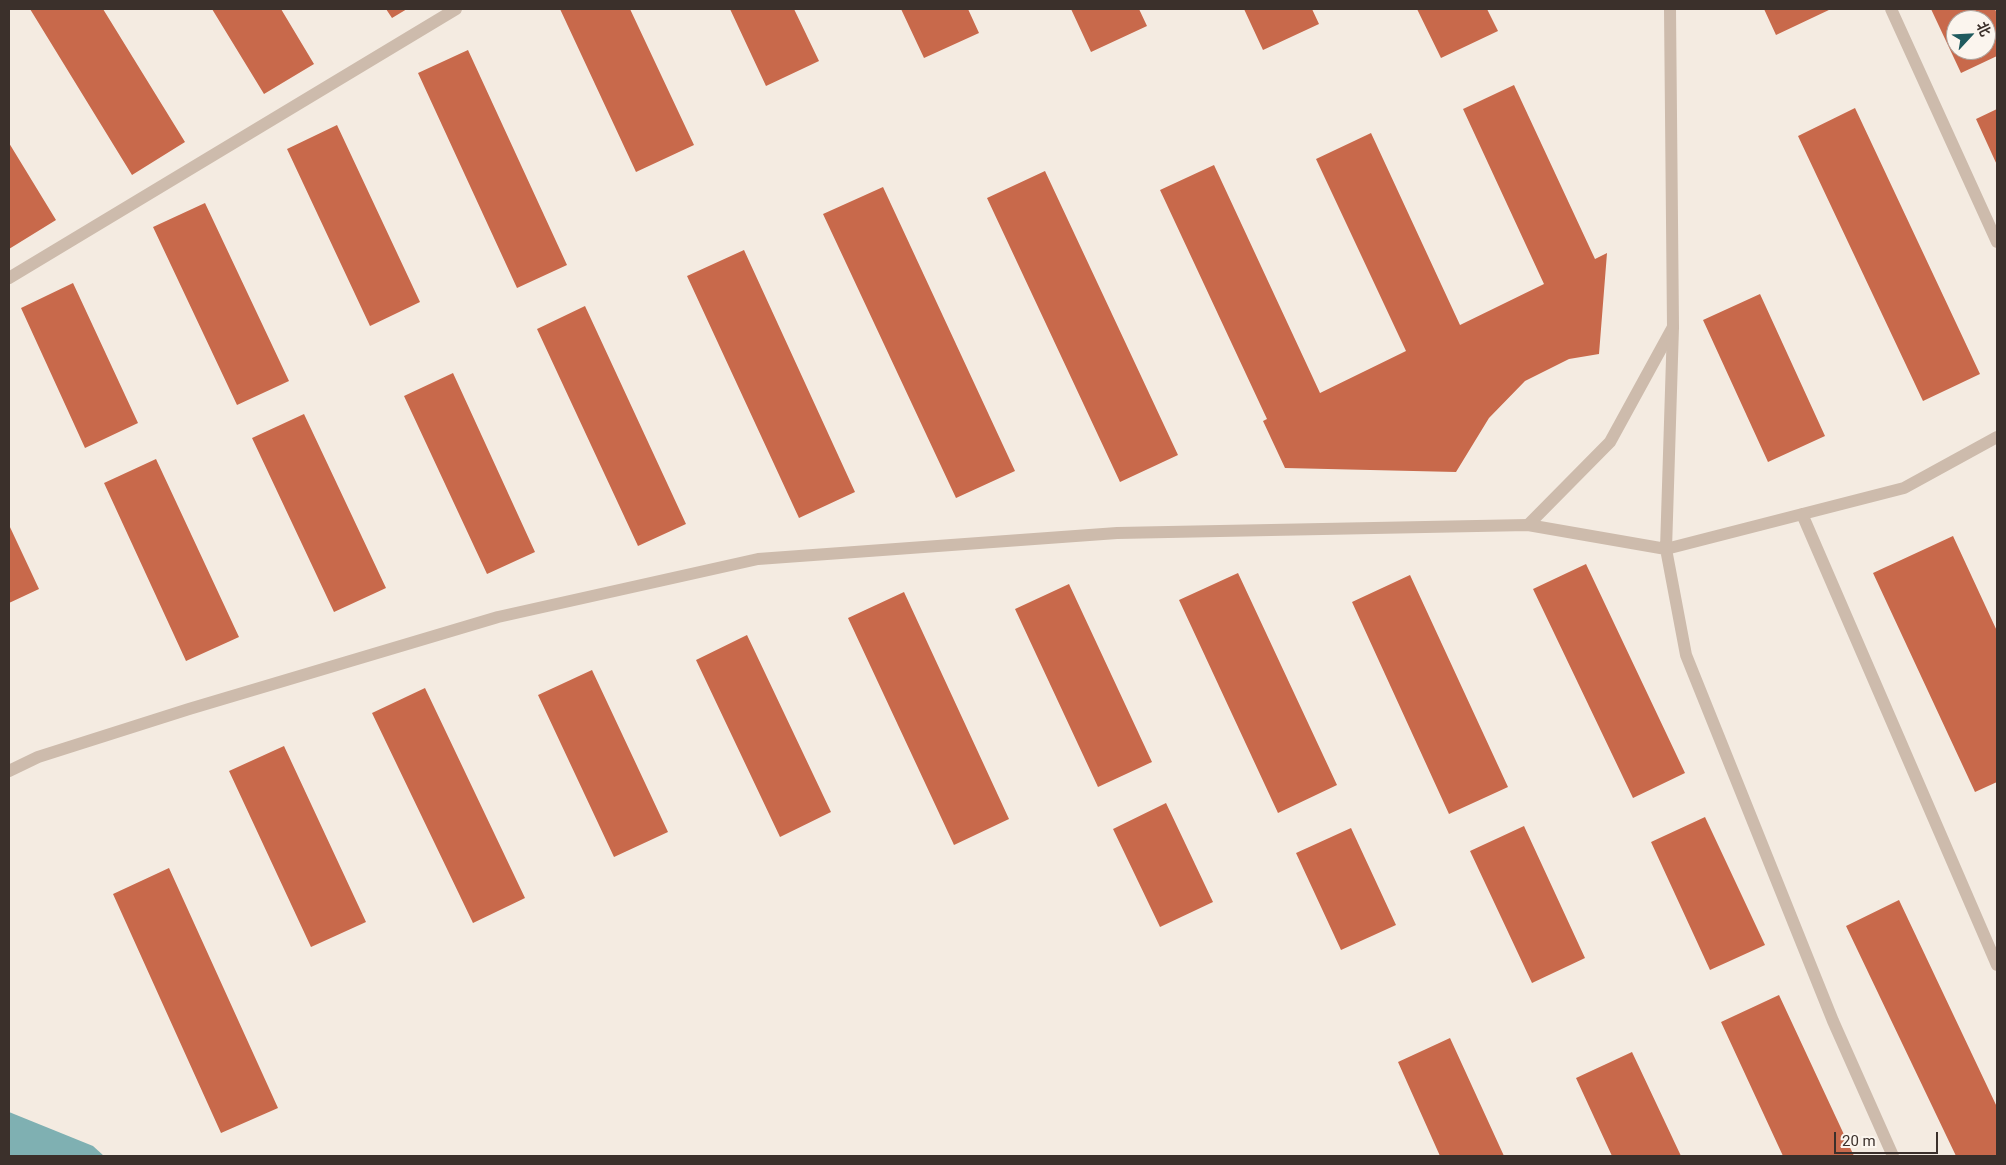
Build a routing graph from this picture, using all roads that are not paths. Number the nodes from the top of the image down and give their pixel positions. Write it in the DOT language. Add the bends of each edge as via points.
graph roads {
  1 [pos="456,9"];
  2 [pos="1670,9"];
  3 [pos="1891,9"];
  4 [pos="1997,242"];
  5 [pos="9,278"];
  6 [pos="1673,328"];
  7 [pos="1997,437"];
  8 [pos="1802,514"];
  9 [pos="1528,525"];
  10 [pos="1666,549"];
  11 [pos="9,771"];
  12 [pos="1997,966"];
  13 [pos="1893,1156"];
  1 -- 5 [label="street"];
  2 -- 6 [label="street"];
  3 -- 4 [label="street"];
  6 -- 9 [label="street" via="1610,442"];
  6 -- 10 [label="street"];
  7 -- 8 [label="street" via="1904,488"];
  8 -- 10 [label="street"];
  8 -- 12 [label="street"];
  9 -- 10 [label="street"];
  9 -- 11 [label="street" via="1117,533 758,559 498,617 189,709 38,757"];
  10 -- 13 [label="street" via="1686,655 1833,1021"];
}
